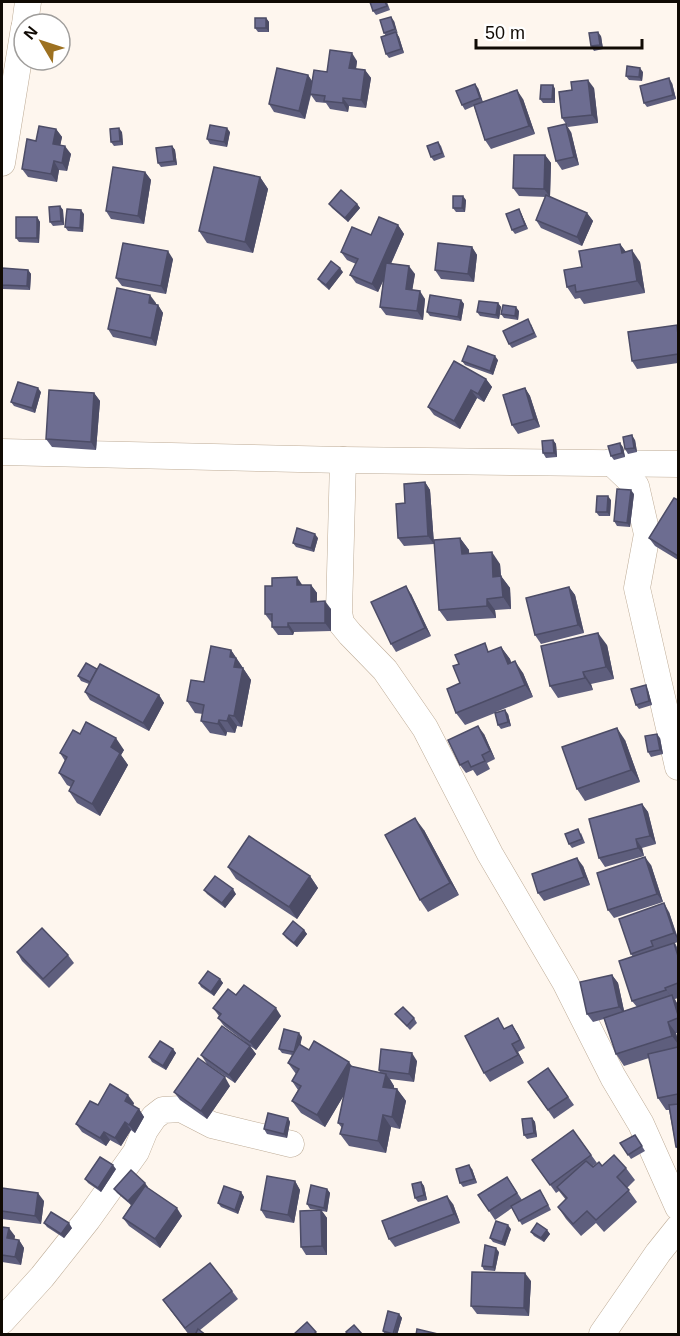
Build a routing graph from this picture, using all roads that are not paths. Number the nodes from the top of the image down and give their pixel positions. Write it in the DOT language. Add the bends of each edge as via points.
graph roads {
  1 [pos="17,72"];
  2 [pos="2,163"];
  3 [pos="2,452"];
  4 [pos="343,460"];
  5 [pos="611,462"];
  6 [pos="678,464"];
  7 [pos="678,767"];
  8 [pos="291,1144"];
  9 [pos="678,1207"];
  10 [pos="678,1228"];
  11 [pos="2,1321"];
  12 [pos="602,1335"];
  1 -- 2 [label="street"];
  3 -- 4 [label="street"];
  4 -- 5 [label="street"];
  4 -- 9 [label="street" via="341,623 385,670 425,728 490,854 641,1124"];
  5 -- 6 [label="street"];
  5 -- 7 [label="street" via="636,486 647,534 637,588"];
  8 -- 11 [label="street" via="212,1125 181,1108 163,1110 145,1130 136,1152 88,1219"];
  10 -- 12 [label="street"];
}
